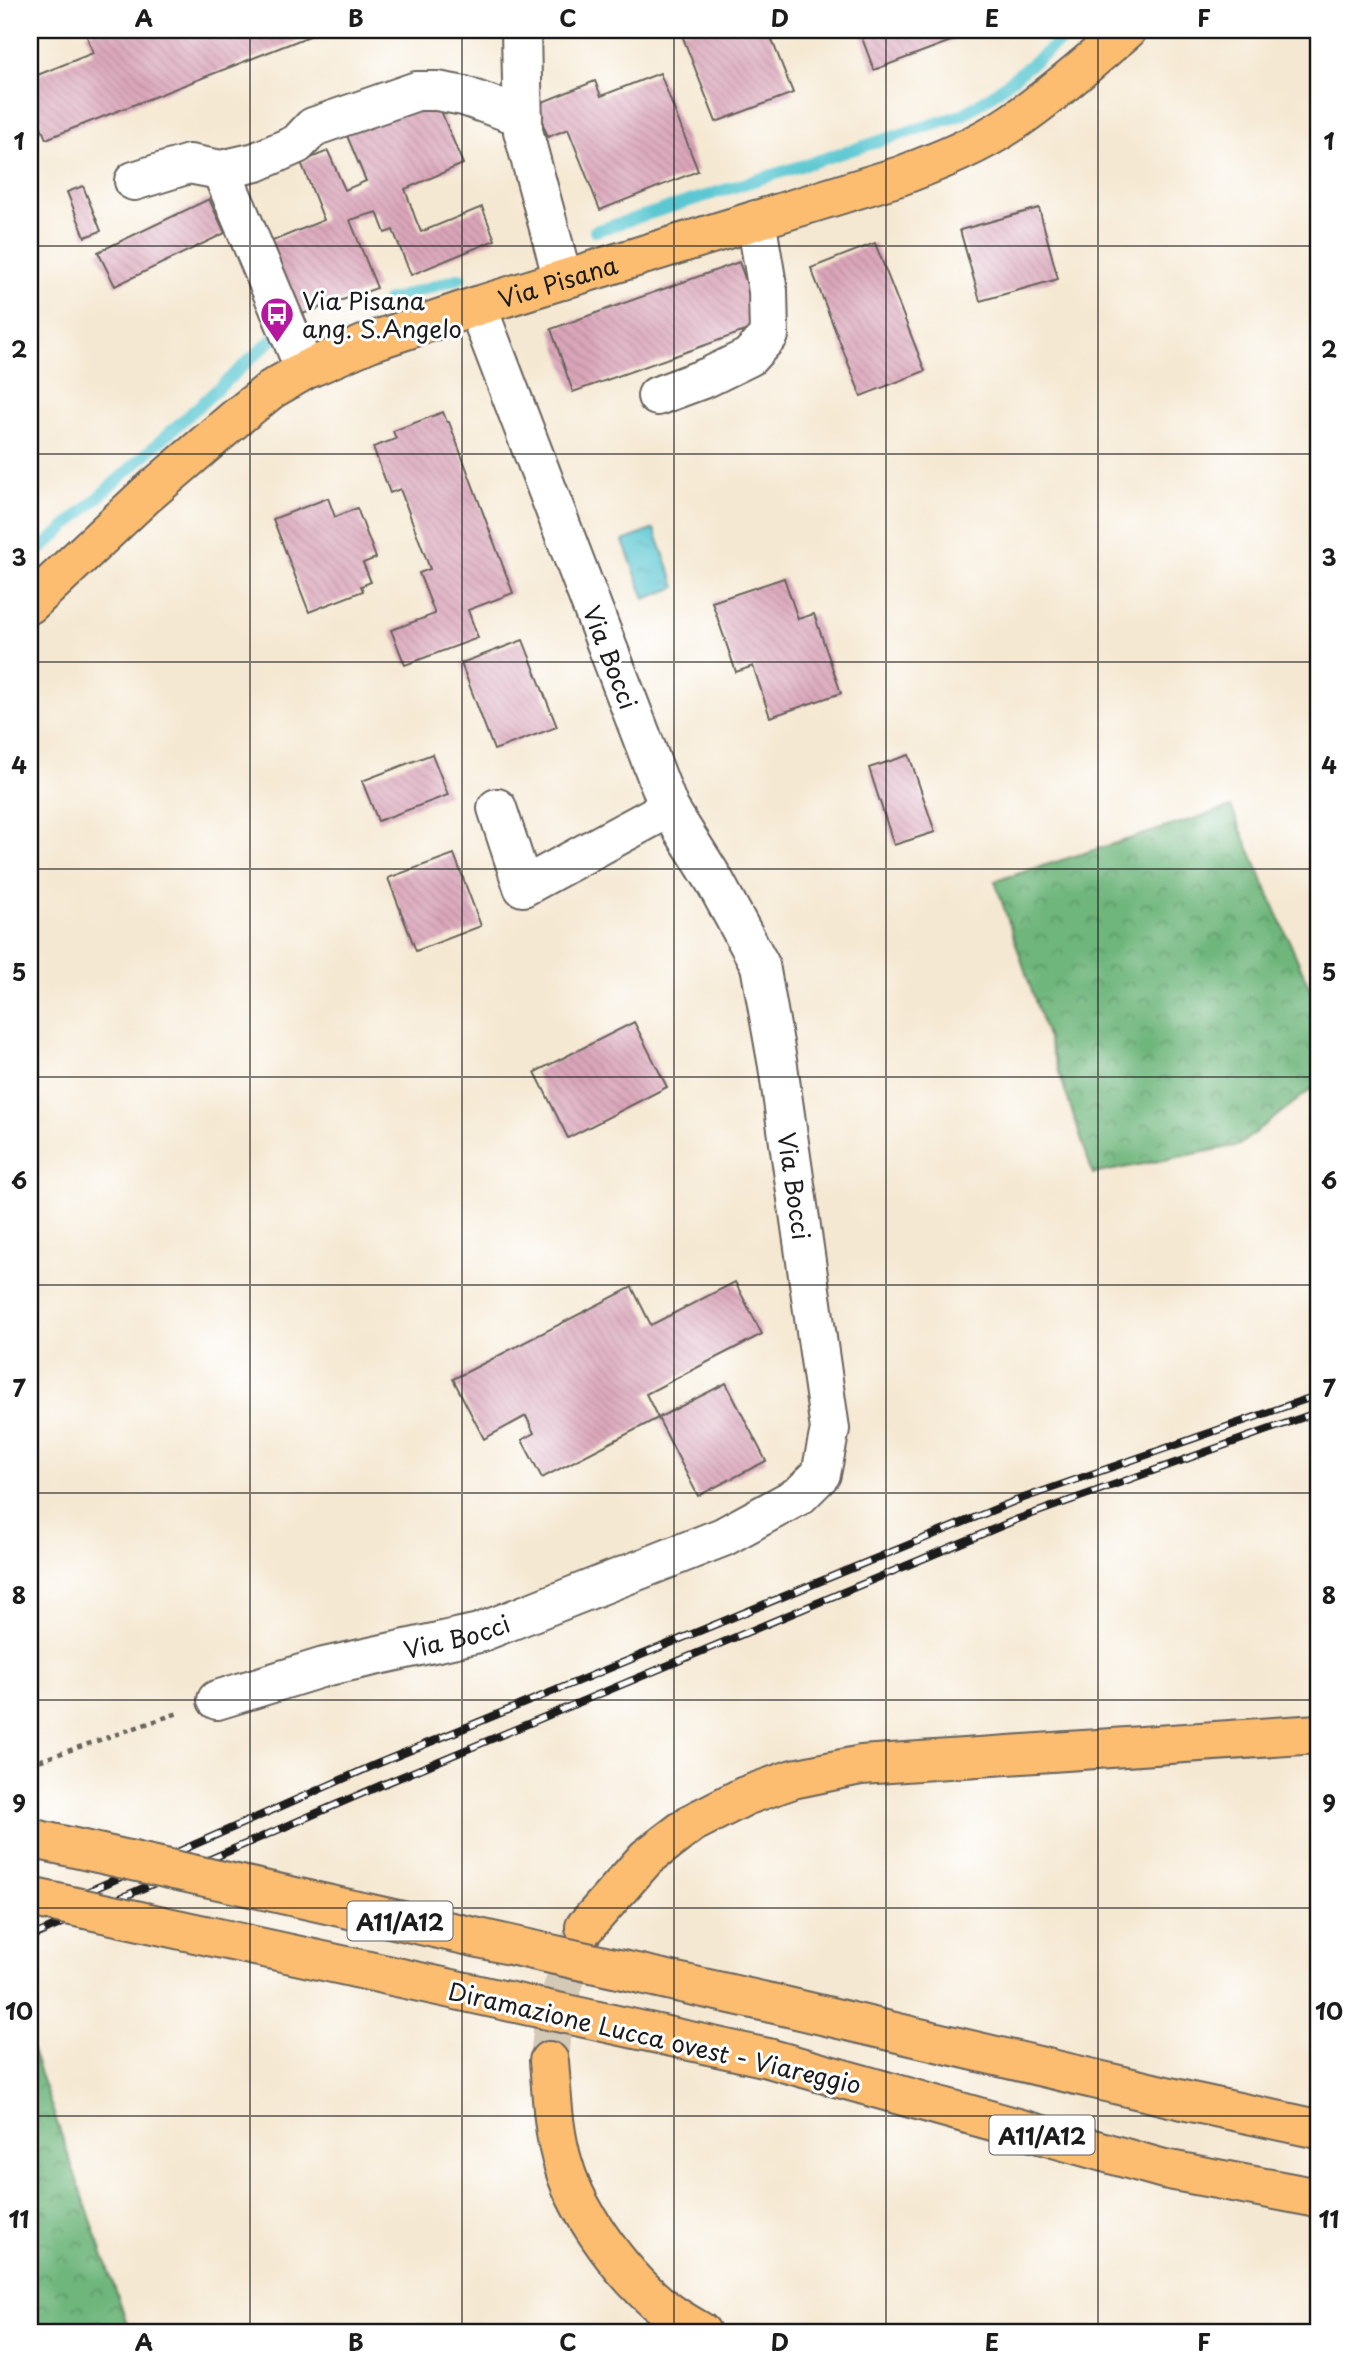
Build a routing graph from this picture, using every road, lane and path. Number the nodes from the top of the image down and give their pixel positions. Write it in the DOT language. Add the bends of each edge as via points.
graph roads {
  1 [pos="521,30"];
  2 [pos="1127,30"];
  3 [pos="523,117"];
  4 [pos="221,170"];
  5 [pos="134,181"];
  6 [pos="756,220"];
  7 [pos="563,280"];
  8 [pos="477,306"];
  9 [pos="305,370"];
  10 [pos="657,396"];
  11 [pos="30,604"];
  12 [pos="497,808"];
  13 [pos="670,808"];
  14 [pos="217,1700"];
  15 [pos="1318,1734"];
  16 [pos="30,1763"];
  17 [pos="30,1838"];
  18 [pos="30,1897"];
  19 [pos="585,1927"];
  20 [pos="550,2061"];
  21 [pos="1187,2102"];
  22 [pos="1318,2119"];
  23 [pos="1318,2129"];
  24 [pos="1318,2198"];
  25 [pos="701,2332"];
  1 -- 3 [label="street"];
  2 -- 6 [label="main road, Via Pisana" via="1014,122 985,139 900,176"];
  3 -- 4 [label="street" via="464,96 417,91 313,127 298,144 256,162"];
  3 -- 7 [label="street"];
  4 -- 5 [label="street" via="189,164"];
  4 -- 9 [label="street"];
  6 -- 7 [label="main road, Via Pisana"];
  6 -- 10 [label="street" via="768,291 769,335 749,357"];
  7 -- 8 [label="main road, Via Pisana"];
  8 -- 9 [label="main road, Via Pisana" via="370,342"];
  8 -- 13 [label="street, Via Bocci"];
  9 -- 11 [label="main road, Via Pisana" via="272,389 226,426"];
  12 -- 13 [label="street" via="523,887"];
  13 -- 14 [label="street, Via Bocci" via="760,965 830,1429 821,1474 800,1495 723,1537 479,1633 324,1667"];
  14 -- 16 [label="path"];
  15 -- 19 [label="main road" via="861,1765 793,1779 745,1796 692,1823 646,1858"];
  17 -- 21 [label="main road, A11/A12, bridge" via="771,2003"];
  18 -- 24 [label="main road, Diramazione Lucca ovest - Viareggio / A11/A12, bridge" via="768,2058 1164,2169"];
  20 -- 25 [label="main road" via="556,2137 564,2169 593,2229 635,2280 668,2311"];
  21 -- 22 [label="main road"];
  21 -- 23 [label="main road, A11/A12"];
}
